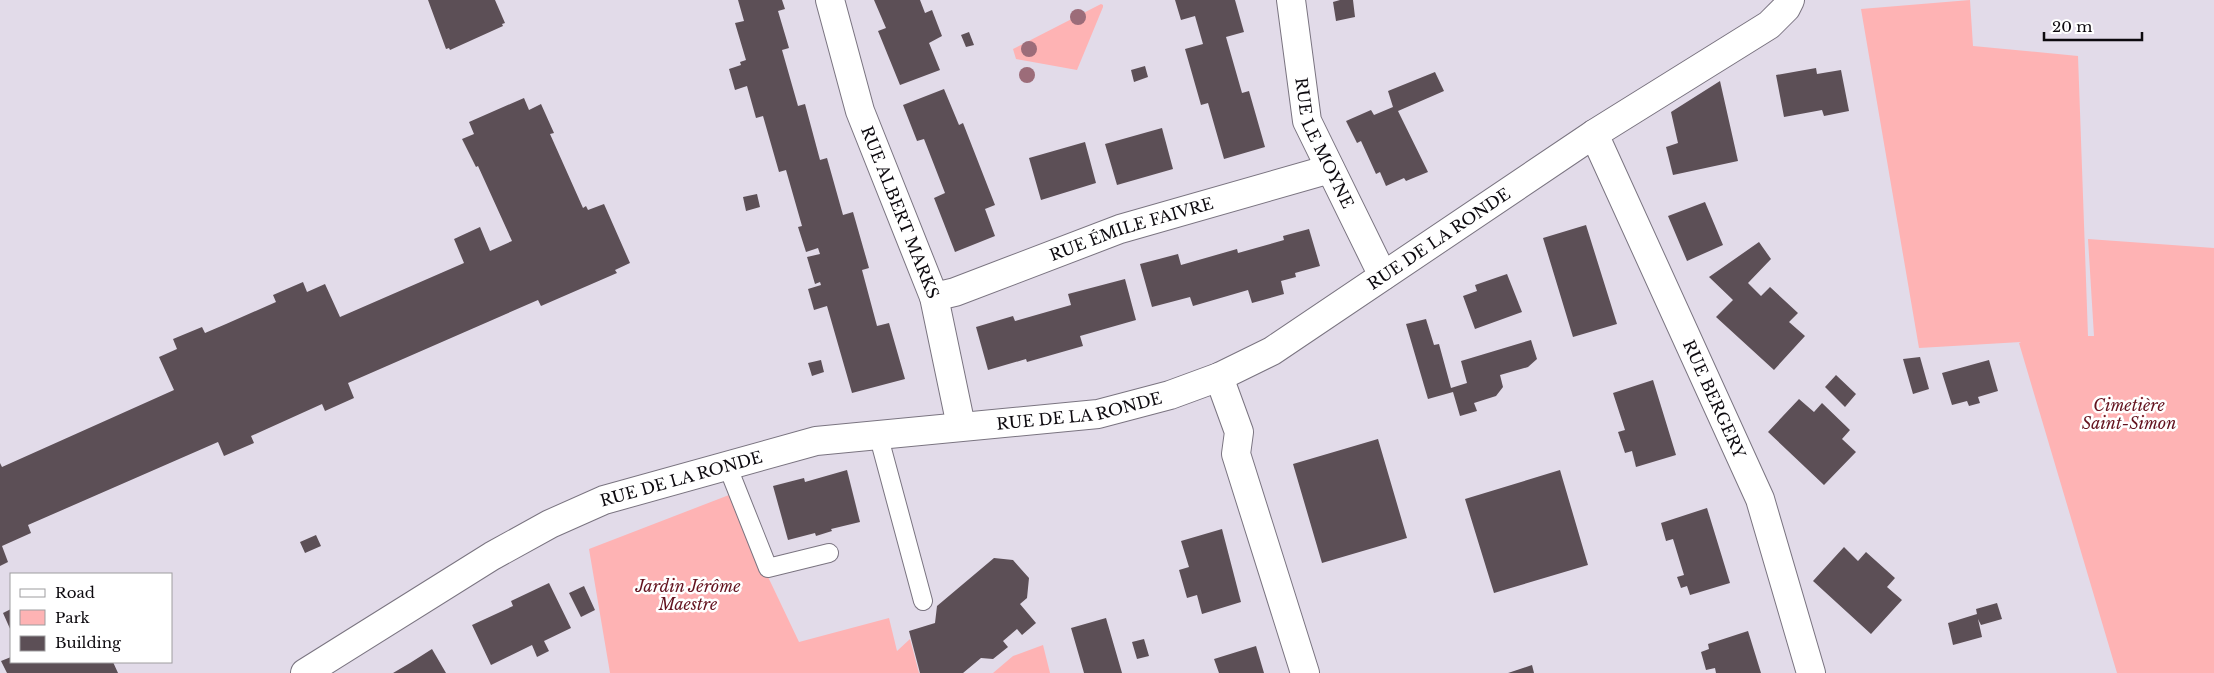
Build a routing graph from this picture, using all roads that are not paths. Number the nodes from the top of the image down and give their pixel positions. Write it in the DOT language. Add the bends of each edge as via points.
graph roads {
  1 [pos="830,0"];
  2 [pos="1291,0"];
  3 [pos="1790,0"];
  4 [pos="1594,134"];
  5 [pos="1330,168"];
  6 [pos="1383,276"];
  7 [pos="934,297"];
  8 [pos="1219,377"];
  9 [pos="961,426"];
  10 [pos="878,434"];
  11 [pos="727,465"];
  12 [pos="829,553"];
  13 [pos="923,601"];
  14 [pos="305,673"];
  15 [pos="1306,673"];
  16 [pos="1811,673"];
  1 -- 7 [label="street, RUE ALBERT MARKS" via="860,111"];
  2 -- 5 [label="street, RUE LE MOYNE" via="1307,121"];
  3 -- 4 [label="street, RUE DE LA RONDE" via="1769,25"];
  4 -- 6 [label="street, RUE DE LA RONDE"];
  4 -- 16 [label="street, RUE BERGERY" via="1760,499"];
  5 -- 6 [label="street, RUE LE MOYNE"];
  5 -- 7 [label="street, RUE ÉMILE FAIVRE" via="1120,229 955,292"];
  6 -- 8 [label="street, RUE DE LA RONDE" via="1272,351"];
  7 -- 9 [label="street, RUE ALBERT MARKS"];
  8 -- 9 [label="street, RUE DE LA RONDE" via="1170,395 1098,414"];
  8 -- 15 [label="street" via="1239,432 1236,454"];
  9 -- 10 [label="street, RUE DE LA RONDE"];
  10 -- 11 [label="street, RUE DE LA RONDE" via="816,440"];
  10 -- 13 [label="lane"];
  11 -- 12 [label="lane" via="768,568"];
  11 -- 14 [label="street, RUE DE LA RONDE" via="604,500 550,524 492,556"];
}
